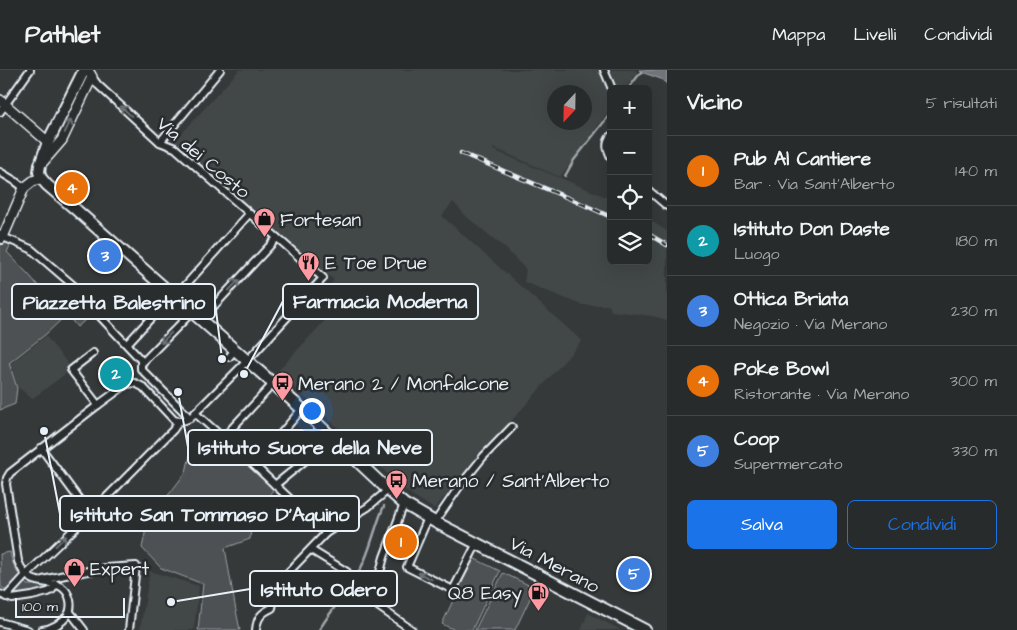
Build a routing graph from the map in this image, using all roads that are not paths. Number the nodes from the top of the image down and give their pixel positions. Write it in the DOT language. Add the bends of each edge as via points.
graph roads {
  1 [pos="30,70"];
  2 [pos="220,70"];
  3 [pos="604,70"];
  4 [pos="88,72"];
  5 [pos="610,85"];
  6 [pos="2,106"];
  7 [pos="48,142"];
  8 [pos="160,142"];
  9 [pos="0,172"];
  10 [pos="40,172"];
  11 [pos="24,188"];
  12 [pos="652,193"];
  13 [pos="667,206"];
  14 [pos="249,214"];
  15 [pos="2,237"];
  16 [pos="277,238"];
  17 [pos="174,296"];
  18 [pos="192,312"];
  19 [pos="201,320"];
  20 [pos="127,344"];
  21 [pos="93,354"];
  22 [pos="246,361"];
  23 [pos="141,364"];
  24 [pos="273,384"];
  25 [pos="98,404"];
  26 [pos="302,409"];
  27 [pos="193,415"];
  28 [pos="179,422"];
  29 [pos="512,427"];
  30 [pos="223,438"];
  31 [pos="333,438"];
  32 [pos="41,448"];
  33 [pos="254,465"];
  34 [pos="275,485"];
  35 [pos="388,490"];
  36 [pos="404,504"];
  37 [pos="90,514"];
  38 [pos="432,520"];
  39 [pos="326,534"];
  40 [pos="477,543"];
  41 [pos="310,550"];
  42 [pos="347,572"];
  43 [pos="26,575"];
  44 [pos="39,581"];
  45 [pos="56,584"];
  46 [pos="3,596"];
  47 [pos="70,612"];
  48 [pos="77,621"];
  49 [pos="0,622"];
  50 [pos="28,630"];
  51 [pos="42,630"];
  52 [pos="77,630"];
  53 [pos="84,630"];
  54 [pos="129,630"];
  55 [pos="256,630"];
  56 [pos="412,630"];
  57 [pos="644,630"];
  1 -- 6 [label="street"];
  2 -- 8 [label="street"];
  3 -- 5 [label="street"];
  4 -- 7 [label="main road"];
  8 -- 4 [label="street, Via dei Costo, one-way"];
  10 -- 4 [label="street, one-way" via="62,140"];
  6 -- 7 [label="street"];
  7 -- 10 [label="main road"];
  8 -- 14 [label="street, Via dei Costo" via="175,148"];
  9 -- 11 [label="street"];
  10 -- 11 [label="street"];
  10 -- 17 [label="main road, Via Merano" via="46,185"];
  11 -- 15 [label="street"];
  12 -- 13 [label="street"];
  14 -- 16 [label="street, Via dei Costo"];
  14 -- 17 [label="street"];
  15 -- 20 [label="street" via="31,249 74,286"];
  19 -- 16 [label="street, one-way"];
  16 -- 22 [label="street, Via dei Costo" via="323,278"];
  17 -- 18 [label="main road, Via Merano"];
  17 -- 20 [label="street"];
  18 -- 19 [label="main road, Via Merano"];
  18 -- 23 [label="street, one-way"];
  19 -- 22 [label="main road, Via Merano" via="232,354"];
  20 -- 23 [label="street"];
  21 -- 25 [label="street" via="71,370"];
  22 -- 24 [label="main road, Via Merano"];
  22 -- 27 [label="street"];
  23 -- 27 [label="street" via="141,368"];
  24 -- 26 [label="main road, Via Merano"];
  24 -- 30 [label="street"];
  25 -- 28 [label="street" via="123,386 135,383"];
  25 -- 32 [label="street"];
  26 -- 31 [label="main road, Via Merano"];
  26 -- 33 [label="street"];
  27 -- 28 [label="street"];
  27 -- 30 [label="street"];
  28 -- 37 [label="street"];
  29 -- 38 [label="street"];
  30 -- 33 [label="street"];
  31 -- 34 [label="street"];
  31 -- 35 [label="main road, Via Merano"];
  32 -- 37 [label="street"];
  32 -- 43 [label="street" via="10,472 6,484 18,561"];
  33 -- 34 [label="street"];
  34 -- 39 [label="street"];
  35 -- 36 [label="main road, Via Merano"];
  35 -- 39 [label="street"];
  36 -- 38 [label="main road, Via Merano"];
  36 -- 56 [label="street" via="384,557 374,598 379,607"];
  43 -- 37 [label="street, one-way"];
  38 -- 40 [label="main road, Via Merano"];
  40 -- 38 [label="street, one-way" via="453,590 406,567"];
  39 -- 41 [label="street"];
  40 -- 57 [label="main road, Via Merano"];
  41 -- 42 [label="street"];
  41 -- 55 [label="street" via="277,584 272,608 260,616"];
  43 -- 44 [label="street"];
  43 -- 46 [label="street"];
  44 -- 45 [label="street"];
  44 -- 54 [label="street" via="106,568 136,566"];
  45 -- 46 [label="street" via="48,592 12,599"];
  45 -- 47 [label="street" via="68,594"];
  47 -- 48 [label="street"];
  47 -- 51 [label="street" via="56,625"];
  48 -- 52 [label="street"];
  48 -- 53 [label="street"];
  49 -- 50 [label="street"];
}
